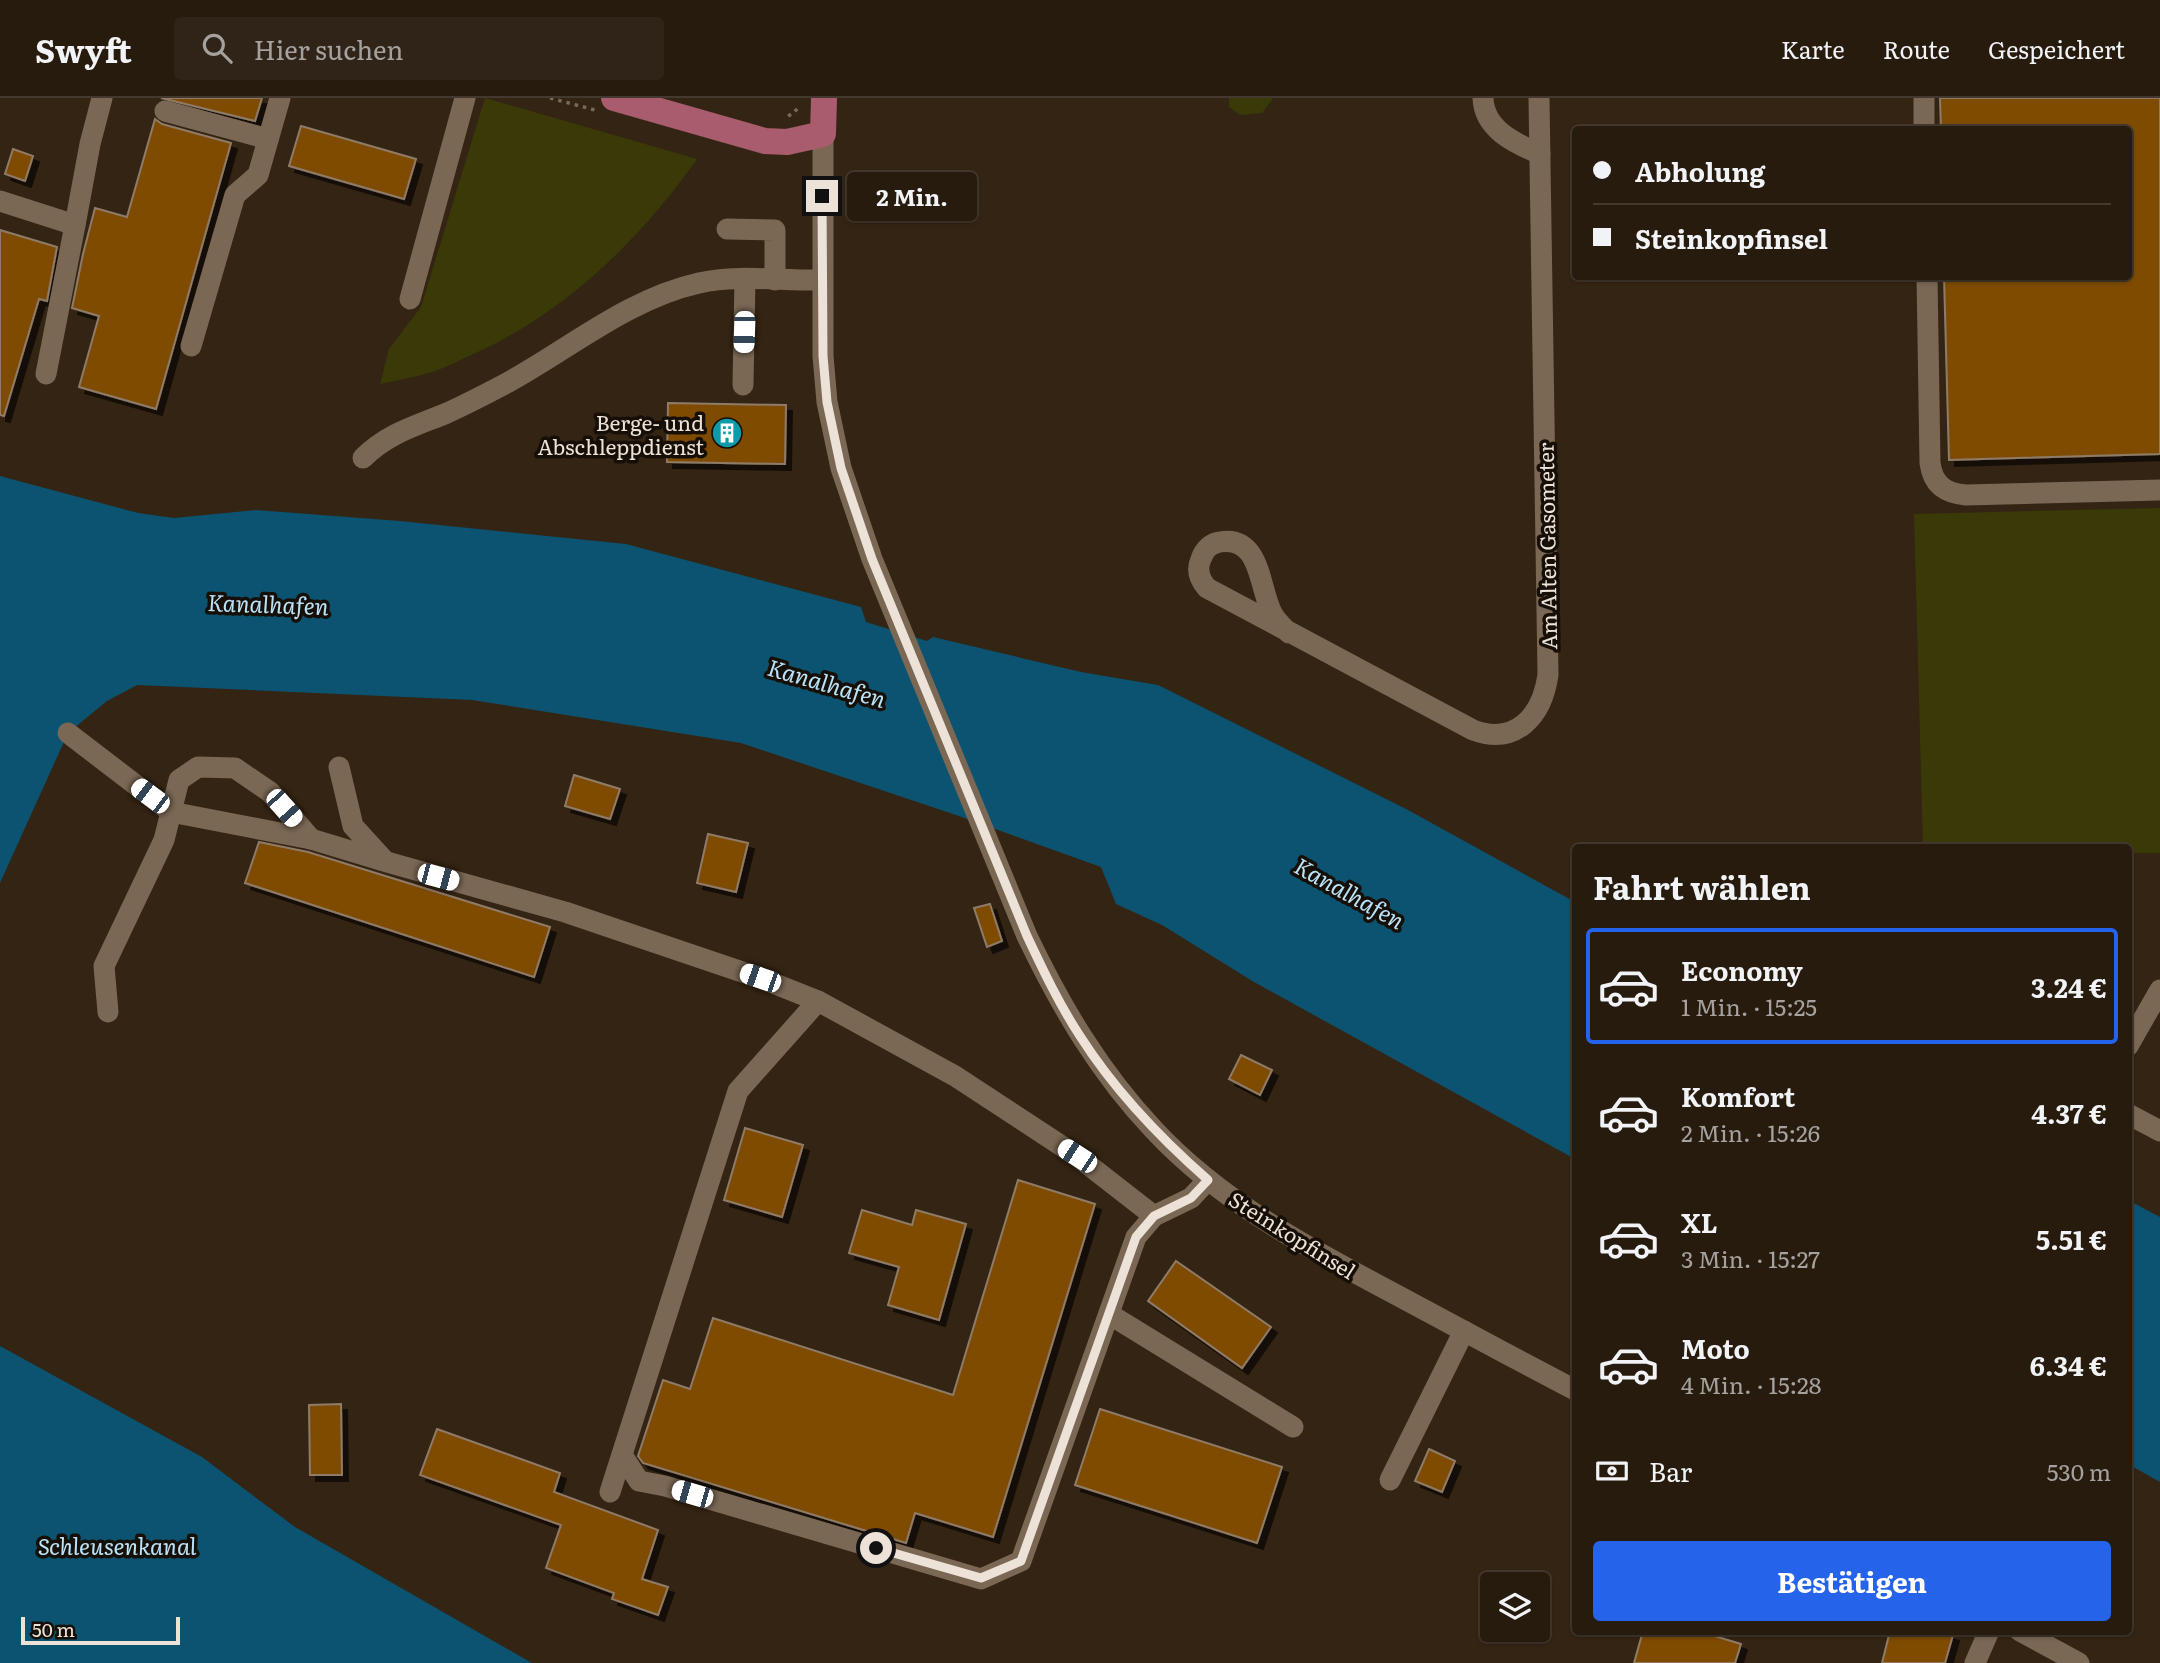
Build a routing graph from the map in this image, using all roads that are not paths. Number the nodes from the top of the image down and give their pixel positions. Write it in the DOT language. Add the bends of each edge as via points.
graph roads {
  1 [pos="102,98"];
  2 [pos="280,98"];
  3 [pos="465,98"];
  4 [pos="614,98"];
  5 [pos="824,98"];
  6 [pos="1483,98"];
  7 [pos="1539,98"];
  8 [pos="1924,98"];
  9 [pos="165,111"];
  10 [pos="1924,126"];
  11 [pos="823,134"];
  12 [pos="268,139"];
  13 [pos="1540,154"];
  14 [pos="0,201"];
  15 [pos="75,225"];
  16 [pos="727,229"];
  17 [pos="745,279"];
  18 [pos="775,280"];
  19 [pos="822,280"];
  20 [pos="1927,280"];
  21 [pos="410,299"];
  22 [pos="191,346"];
  23 [pos="46,374"];
  24 [pos="743,385"];
  25 [pos="363,458"];
  26 [pos="2160,490"];
  27 [pos="1289,633"];
  28 [pos="68,733"];
  29 [pos="339,767"];
  30 [pos="171,812"];
  31 [pos="311,839"];
  32 [pos="387,862"];
  33 [pos="2160,990"];
  34 [pos="818,1001"];
  35 [pos="108,1012"];
  36 [pos="2132,1039"];
  37 [pos="2132,1116"];
  38 [pos="2160,1131"];
  39 [pos="1208,1180"];
  40 [pos="1154,1216"];
  41 [pos="1109,1314"];
  42 [pos="1464,1331"];
  43 [pos="1572,1389"];
  44 [pos="1293,1427"];
  45 [pos="622,1455"];
  46 [pos="1391,1479"];
  47 [pos="610,1492"];
  48 [pos="1987,1635"];
  49 [pos="2027,1635"];
  50 [pos="1975,1663"];
  51 [pos="2079,1663"];
  1 -- 15 [label="street"];
  2 -- 12 [label="street"];
  3 -- 21 [label="street"];
  4 -- 11 [label="main road" via="765,141 787,142"];
  5 -- 11 [label="main road"];
  6 -- 13 [label="street" via="1494,127"];
  7 -- 13 [label="street, Am Alten Gasometer"];
  8 -- 10 [label="street"];
  9 -- 12 [label="street"];
  11 -- 19 [label="street, Steinkopfinsel"];
  12 -- 22 [label="street" via="258,175 235,195"];
  13 -- 27 [label="street, Am Alten Gasometer" via="1548,675 1540,705 1508,734 1482,733"];
  14 -- 15 [label="street"];
  15 -- 23 [label="street"];
  16 -- 18 [label="street" via="775,230"];
  17 -- 18 [label="street"];
  17 -- 24 [label="street"];
  17 -- 25 [label="street" via="698,283 613,318 508,382 388,437"];
  18 -- 19 [label="street"];
  19 -- 39 [label="street, Steinkopfinsel" via="823,356 831,424 847,491 1042,969 1080,1037 1138,1113"];
  20 -- 26 [label="street" via="1930,463 1939,486 1966,495"];
  27 -- 27 [label="street, Am Alten Gasometer" via="1207,589 1199,566 1210,546 1227,541 1248,551 1273,615"];
  28 -- 30 [label="street"];
  29 -- 32 [label="street" via="353,826"];
  30 -- 31 [label="street"];
  30 -- 31 [label="street" via="179,780 198,767 235,768 270,792"];
  30 -- 35 [label="street" via="164,840 104,966"];
  31 -- 32 [label="street"];
  32 -- 34 [label="street" via="565,912"];
  33 -- 36 [label="street"];
  34 -- 40 [label="street" via="966,1084 1077,1156"];
  34 -- 45 [label="street" via="738,1091"];
  37 -- 38 [label="street"];
  39 -- 40 [label="street" via="1191,1198"];
  39 -- 42 [label="street, Steinkopfinsel" via="1302,1243"];
  40 -- 41 [label="street" via="1136,1237"];
  41 -- 44 [label="street"];
  41 -- 45 [label="street" via="1021,1561 981,1578 639,1481"];
  42 -- 43 [label="street, Steinkopfinsel"];
  42 -- 46 [label="street"];
  45 -- 47 [label="street"];
  48 -- 50 [label="street"];
  49 -- 51 [label="street"];
}
